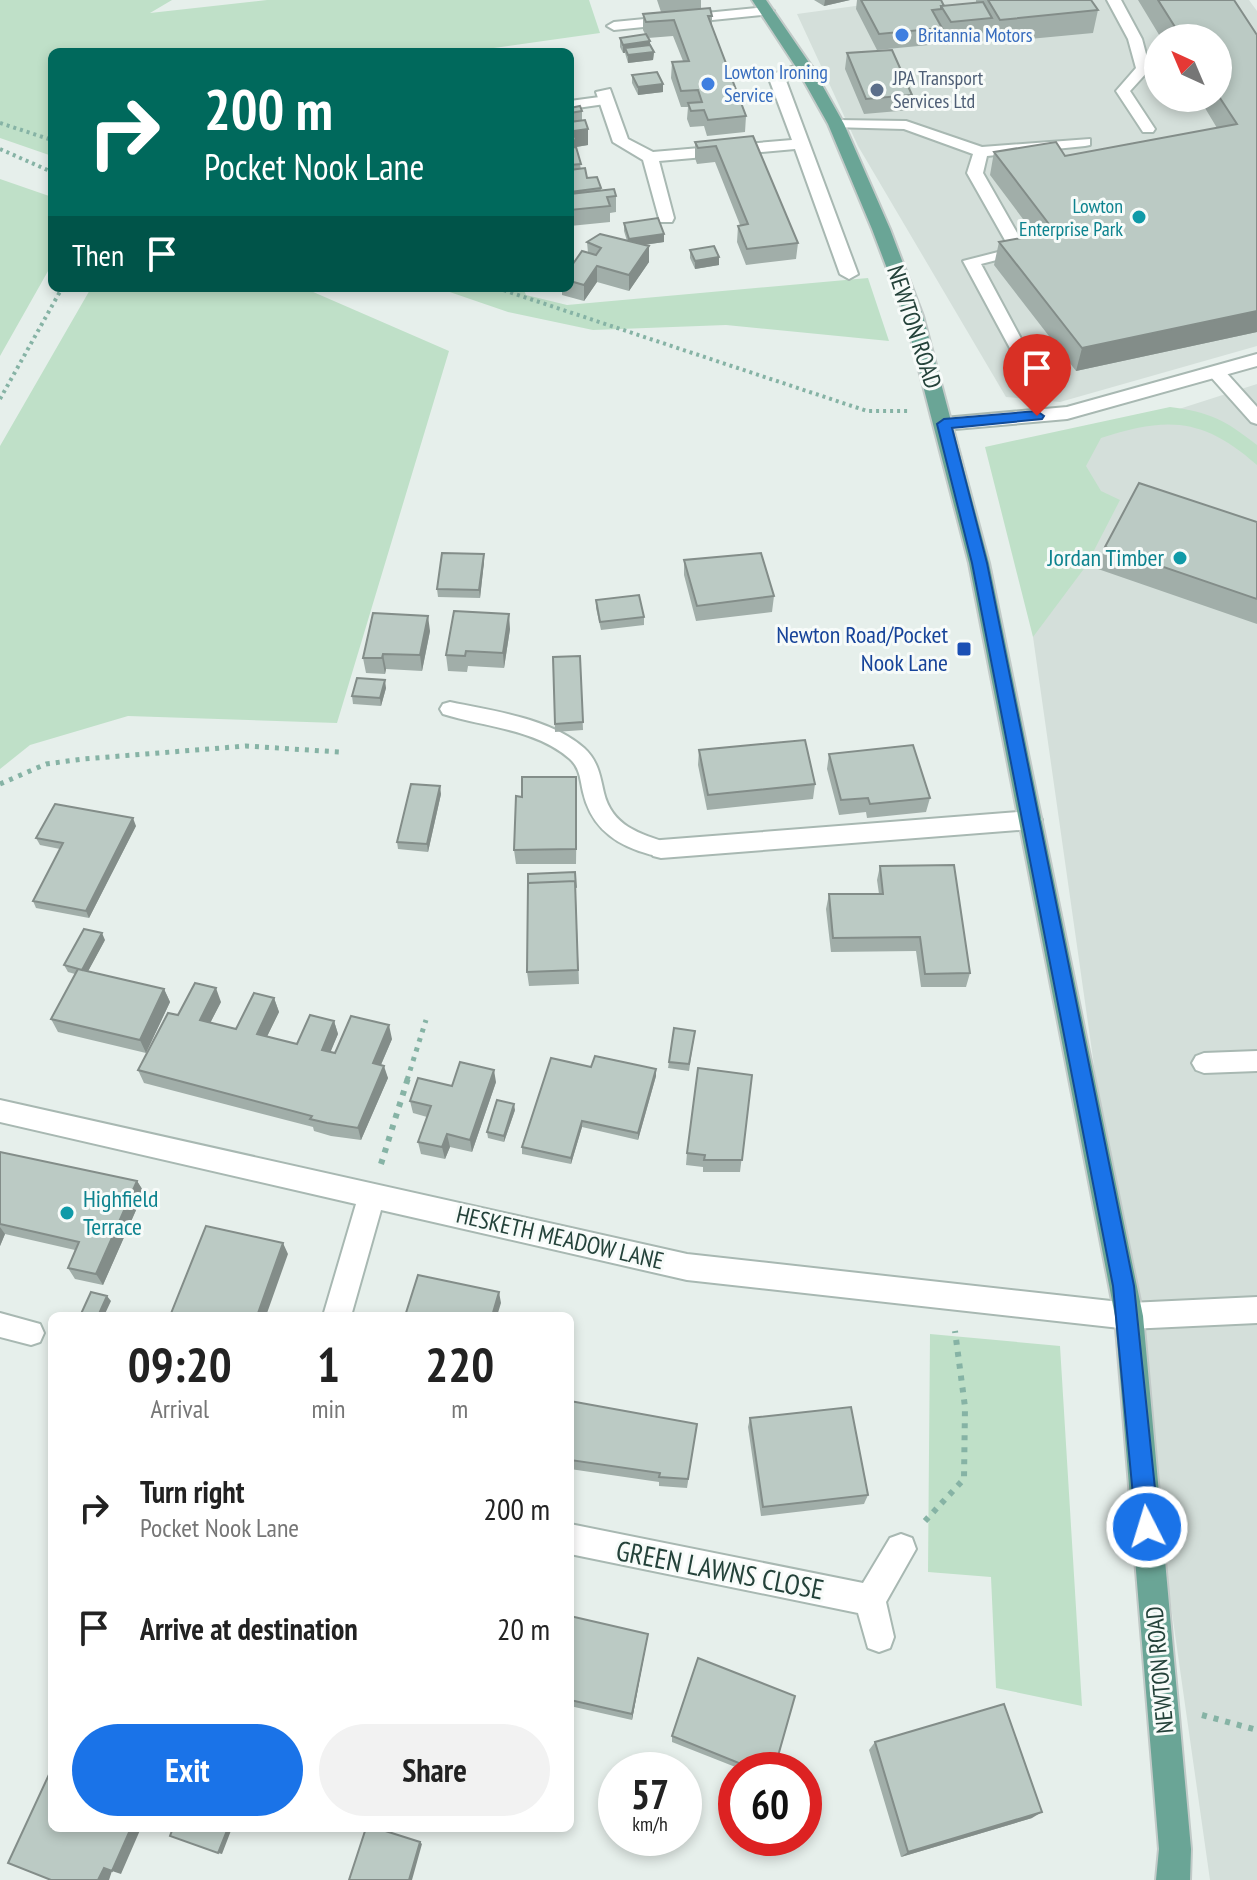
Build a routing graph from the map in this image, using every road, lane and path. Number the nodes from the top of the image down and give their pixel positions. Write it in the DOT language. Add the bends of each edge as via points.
graph roads {
  1 [pos="1114,0"];
  2 [pos="763,5"];
  3 [pos="614,26"];
  4 [pos="804,67"];
  5 [pos="605,96"];
  6 [pos="574,104"];
  7 [pos="0,123"];
  8 [pos="836,124"];
  9 [pos="1148,129"];
  10 [pos="48,139"];
  11 [pos="1085,142"];
  12 [pos="802,144"];
  13 [pos="0,149"];
  14 [pos="981,152"];
  15 [pos="650,157"];
  16 [pos="48,170"];
  17 [pos="666,218"];
  18 [pos="849,274"];
  19 [pos="60,292"];
  20 [pos="509,292"];
  21 [pos="1257,360"];
  22 [pos="1216,372"];
  23 [pos="1033,376"];
  24 [pos="0,399"];
  25 [pos="901,411"];
  26 [pos="1257,418"];
  27 [pos="944,424"];
  28 [pos="450,709"];
  29 [pos="339,752"];
  30 [pos="0,784"];
  31 [pos="1031,820"];
  32 [pos="661,849"];
  33 [pos="426,1020"];
  34 [pos="1257,1061"];
  35 [pos="1204,1063"];
  36 [pos="0,1111"];
  37 [pos="372,1196"];
  38 [pos="950,1294"];
  39 [pos="1257,1310"];
  40 [pos="338,1312"];
  41 [pos="1129,1316"];
  42 [pos="0,1325"];
  43 [pos="31,1333"];
  44 [pos="574,1540"];
  45 [pos="901,1549"];
  46 [pos="870,1600"];
  47 [pos="879,1637"];
  48 [pos="1163,1704"];
  49 [pos="1257,1730"];
  50 [pos="1173,1880"];
  1 -- 9 [label="lane" via="1135,39 1143,69 1123,91"];
  2 -- 3 [label="lane"];
  2 -- 4 [label="main road, NEWTON ROAD"];
  4 -- 8 [label="main road, NEWTON ROAD"];
  4 -- 12 [label="street, NEWTON ROAD" via="776,76"];
  5 -- 6 [label="lane"];
  5 -- 15 [label="street" via="621,142"];
  7 -- 10 [label="path"];
  8 -- 14 [label="lane" via="906,125"];
  8 -- 27 [label="main road, NEWTON ROAD" via="914,316"];
  11 -- 14 [label="lane"];
  12 -- 15 [label="street"];
  12 -- 18 [label="street, NEWTON ROAD"];
  13 -- 16 [label="path"];
  14 -- 23 [label="lane" via="975,173 1020,252 971,261"];
  15 -- 17 [label="street"];
  19 -- 24 [label="path"];
  20 -- 25 [label="path" via="867,411"];
  21 -- 22 [label="street"];
  22 -- 26 [label="lane"];
  22 -- 27 [label="street" via="1067,413"];
  27 -- 31 [label="main road, NEWTON ROAD" via="979,563"];
  28 -- 32 [label="lane" via="515,725 565,746 586,764 600,816 621,838"];
  29 -- 30 [label="path" via="246,746 83,759 46,764"];
  31 -- 32 [label="street"];
  31 -- 41 [label="main road, NEWTON ROAD"];
  33 -- 37 [label="path"];
  34 -- 35 [label="lane"];
  36 -- 37 [label="street, HESKETH MEADOW LANE"];
  37 -- 38 [label="street, HESKETH MEADOW LANE" via="687,1267"];
  37 -- 40 [label="street"];
  38 -- 41 [label="street, HESKETH MEADOW LANE"];
  38 -- 45 [label="path" via="965,1407 964,1479"];
  39 -- 41 [label="street, HESKETH MEADOW LANE"];
  41 -- 48 [label="main road, NEWTON ROAD"];
  42 -- 43 [label="lane"];
  44 -- 46 [label="street, GREEN LAWNS CLOSE"];
  45 -- 46 [label="street"];
  46 -- 47 [label="street"];
  48 -- 49 [label="path"];
  48 -- 50 [label="main road, NEWTON ROAD"];
}
